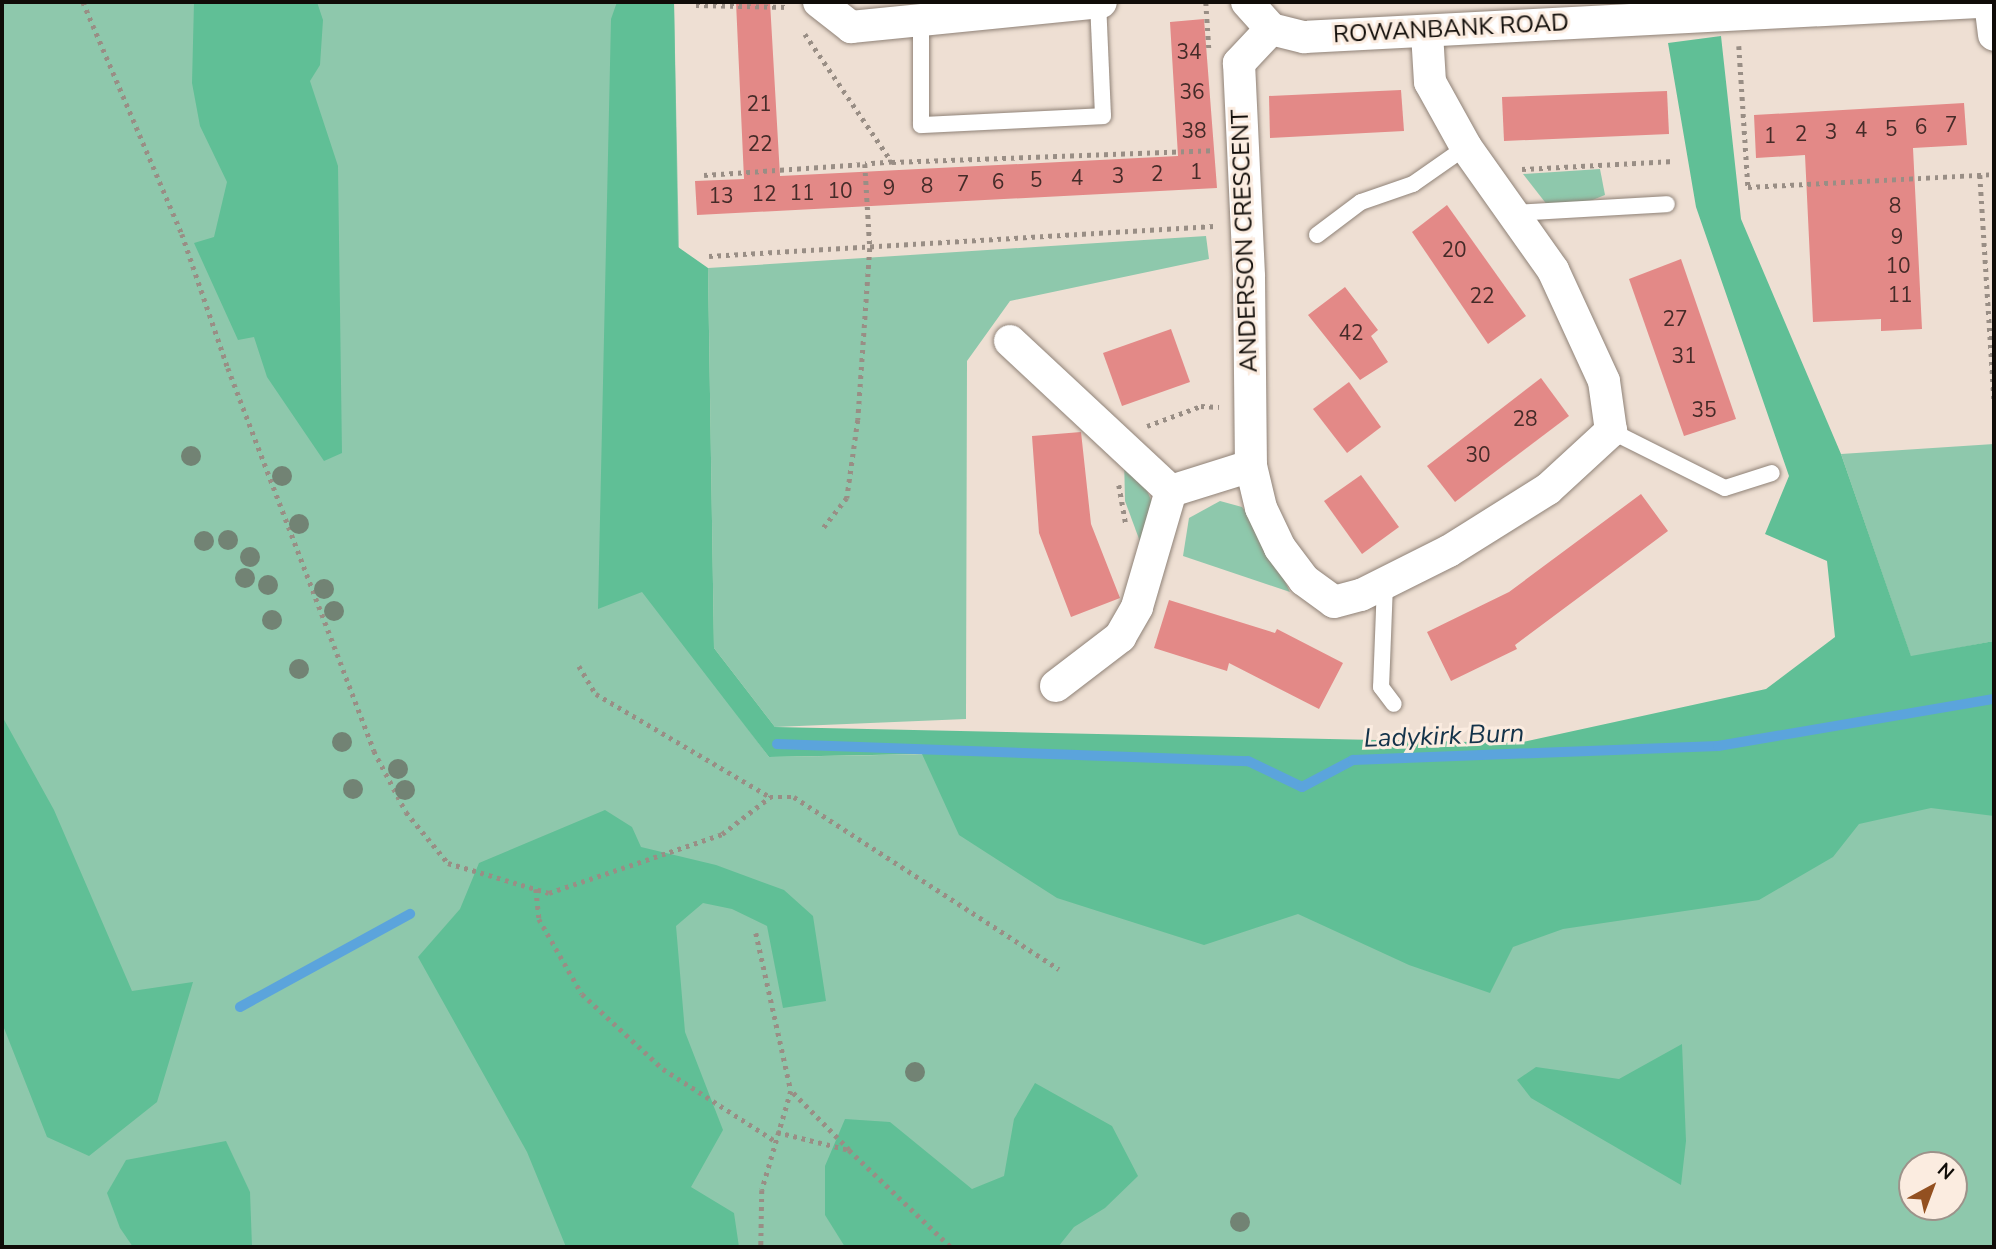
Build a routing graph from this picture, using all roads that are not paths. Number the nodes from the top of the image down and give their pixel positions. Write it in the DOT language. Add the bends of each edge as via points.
graph roads {
  1 [pos="1100,2"];
  2 [pos="1978,2"];
  3 [pos="1990,2"];
  4 [pos="1827,5"];
  5 [pos="809,12"];
  6 [pos="1257,13"];
  7 [pos="1531,13"];
  8 [pos="921,20"];
  9 [pos="1427,33"];
  10 [pos="1994,35"];
  11 [pos="1466,147"];
  12 [pos="1667,204"];
  13 [pos="1513,214"];
  14 [pos="1317,235"];
  15 [pos="1010,341"];
  16 [pos="1611,431"];
  17 [pos="1251,466"];
  18 [pos="1772,473"];
  19 [pos="1171,491"];
  20 [pos="1385,584"];
  21 [pos="1056,686"];
  22 [pos="1394,704"];
  1 -- 8 [label="street"];
  1 -- 8 [label="lane" via="1103,116 921,125"];
  2 -- 4 [label="street, ROWANBANK ROAD"];
  3 -- 10 [label="street"];
  4 -- 7 [label="street, ROWANBANK ROAD" via="1737,13"];
  5 -- 8 [label="street" via="851,27"];
  6 -- 9 [label="street, ROWANBANK ROAD" via="1304,37"];
  6 -- 17 [label="street, ANDERSON CRESCENT" via="1238,63"];
  7 -- 9 [label="street, ROWANBANK ROAD"];
  9 -- 11 [label="street" via="1430,82"];
  11 -- 13 [label="street"];
  11 -- 14 [label="lane" via="1413,184 1361,202"];
  12 -- 13 [label="lane"];
  13 -- 16 [label="street" via="1553,270 1580,327 1604,381"];
  15 -- 19 [label="street"];
  16 -- 18 [label="lane" via="1725,488"];
  16 -- 20 [label="street, ANDERSON CRESCENT" via="1548,489 1449,551"];
  17 -- 19 [label="street"];
  17 -- 20 [label="street, ANDERSON CRESCENT" via="1261,508 1280,548 1304,580 1334,602"];
  19 -- 21 [label="street" via="1137,607 1120,637"];
  20 -- 22 [label="lane" via="1381,687"];
}
